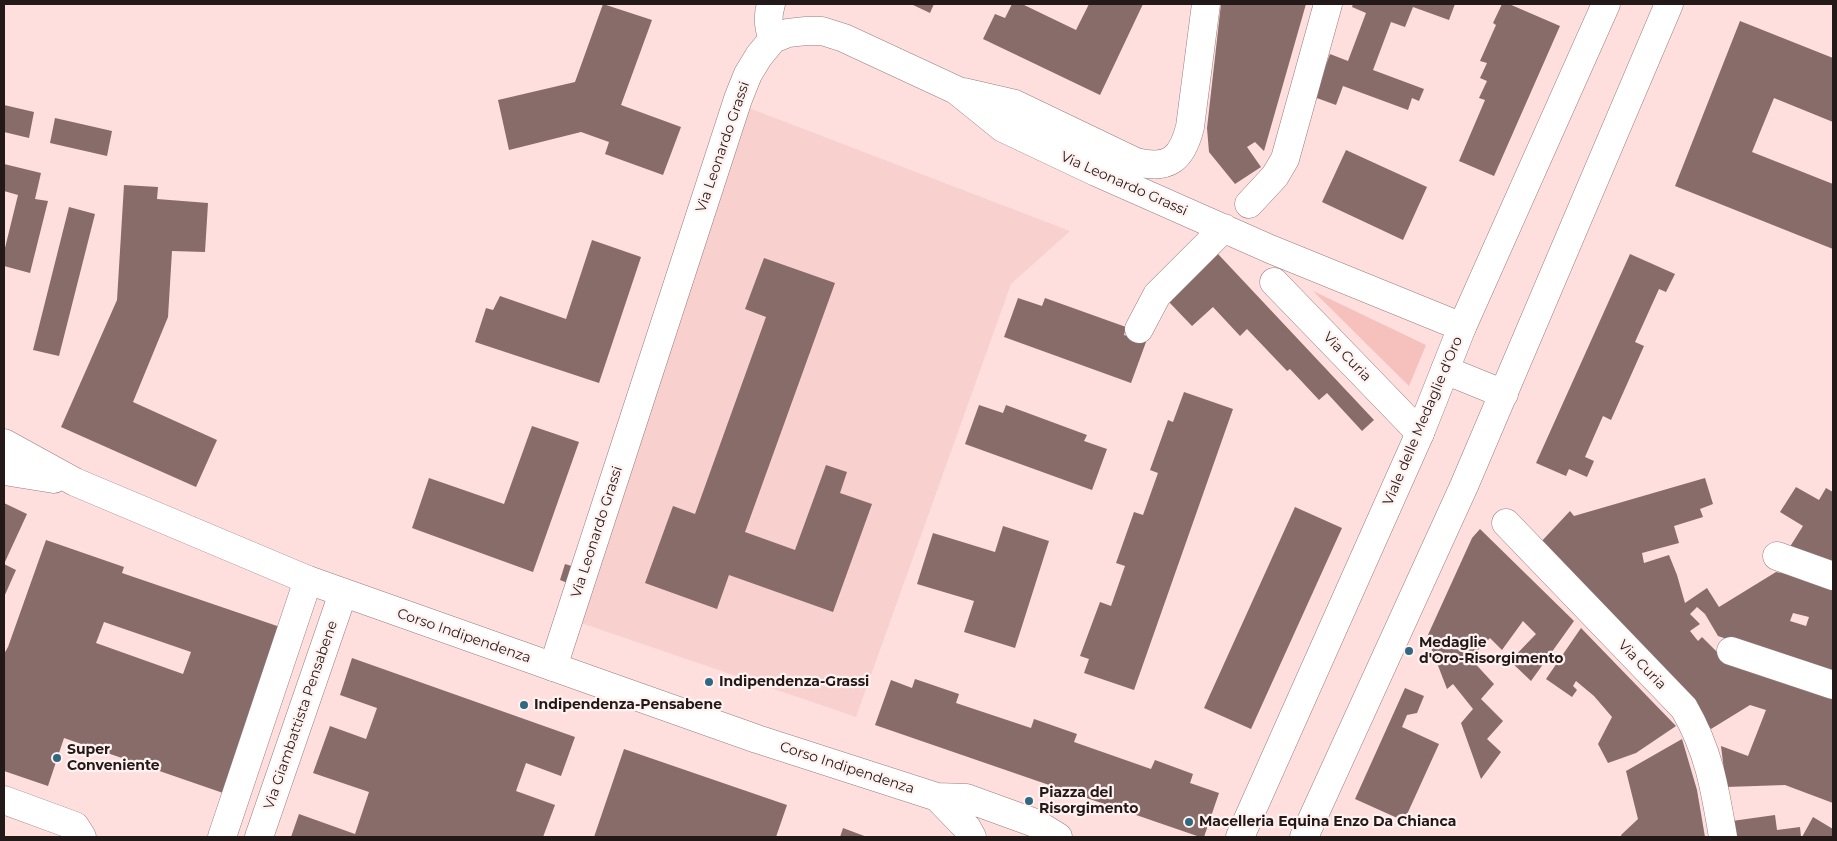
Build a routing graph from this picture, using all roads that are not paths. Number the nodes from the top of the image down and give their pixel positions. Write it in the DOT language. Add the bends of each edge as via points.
graph roads {
  1 [pos="772,4"];
  2 [pos="1206,4"];
  3 [pos="1328,4"];
  4 [pos="1606,4"];
  5 [pos="1669,4"];
  6 [pos="773,39"];
  7 [pos="956,90"];
  8 [pos="1250,204"];
  9 [pos="1224,228"];
  10 [pos="1274,282"];
  11 [pos="1462,327"];
  12 [pos="1139,329"];
  13 [pos="1445,370"];
  14 [pos="1504,394"];
  15 [pos="1420,433"];
  16 [pos="4,443"];
  17 [pos="4,471"];
  18 [pos="75,482"];
  19 [pos="1506,523"];
  20 [pos="1777,556"];
  21 [pos="1833,576"];
  22 [pos="308,580"];
  23 [pos="343,593"];
  24 [pos="1731,651"];
  25 [pos="553,667"];
  26 [pos="1833,685"];
  27 [pos="937,797"];
  28 [pos="4,800"];
  29 [pos="82,837"];
  30 [pos="222,837"];
  31 [pos="259,837"];
  32 [pos="972,837"];
  33 [pos="1058,837"];
  34 [pos="1240,837"];
  35 [pos="1304,837"];
  36 [pos="1723,837"];
  1 -- 6 [label="street" via="768,28"];
  2 -- 7 [label="street" via="1190,128 1181,153 1165,164 1149,165 1124,157 1015,104"];
  3 -- 8 [label="street" via="1284,160 1275,176"];
  4 -- 11 [label="street, Viale delle Medaglie d'Oro"];
  5 -- 14 [label="street"];
  6 -- 7 [label="street, Via Leonardo Grassi" via="788,33 822,31"];
  6 -- 25 [label="street, Via Leonardo Grassi" via="748,74 738,99"];
  7 -- 9 [label="street, Via Leonardo Grassi" via="1002,128"];
  9 -- 11 [label="street, Via Leonardo Grassi"];
  9 -- 12 [label="street" via="1157,295"];
  10 -- 15 [label="street, Via Curia"];
  11 -- 13 [label="street, Viale delle Medaglie d'Oro"];
  13 -- 14 [label="street"];
  13 -- 15 [label="street, Viale delle Medaglie d'Oro"];
  14 -- 35 [label="street"];
  15 -- 34 [label="street, Viale delle Medaglie d'Oro"];
  16 -- 18 [label="street, Corso Indipendenza"];
  17 -- 18 [label="street"];
  18 -- 22 [label="street, Corso Indipendenza"];
  19 -- 36 [label="street, Via Curia" via="1684,708 1706,752"];
  20 -- 21 [label="street"];
  22 -- 23 [label="street, Corso Indipendenza"];
  22 -- 30 [label="street"];
  23 -- 25 [label="street, Corso Indipendenza"];
  23 -- 31 [label="street, Via Giambattista Pensabene"];
  24 -- 26 [label="street"];
  25 -- 27 [label="street, Corso Indipendenza" via="757,739"];
  27 -- 32 [label="street"];
  27 -- 33 [label="street" via="966,798 1035,823"];
  28 -- 29 [label="street" via="75,826"];
}
